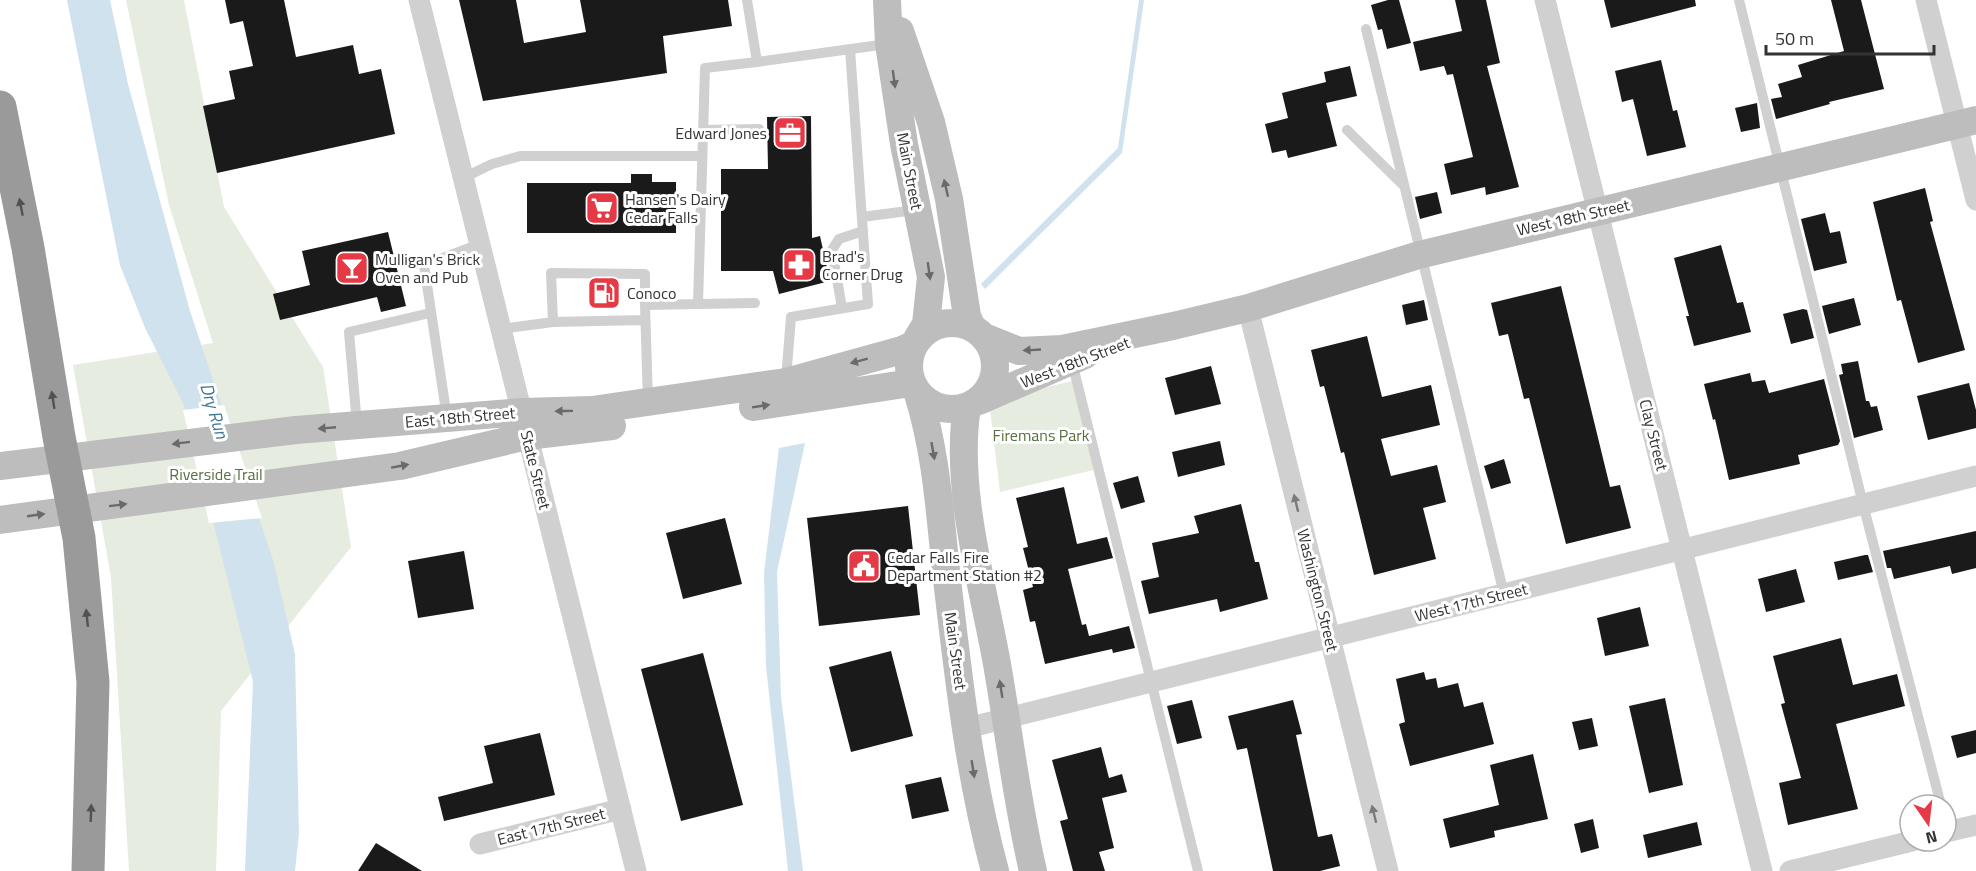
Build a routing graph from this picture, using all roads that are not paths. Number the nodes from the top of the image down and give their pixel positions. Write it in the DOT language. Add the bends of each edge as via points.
graph roads {
  1 [pos="419,0"];
  2 [pos="747,0"];
  3 [pos="888,0"];
  4 [pos="1545,0"];
  5 [pos="1739,0"];
  6 [pos="1926,0"];
  7 [pos="1365,29"];
  8 [pos="889,44"];
  9 [pos="850,49"];
  10 [pos="757,62"];
  11 [pos="0,107"];
  12 [pos="1967,122"];
  13 [pos="759,129"];
  14 [pos="703,130"];
  15 [pos="1347,130"];
  16 [pos="702,156"];
  17 [pos="1780,167"];
  18 [pos="463,178"];
  19 [pos="1403,185"];
  20 [pos="1976,200"];
  21 [pos="917,209"];
  22 [pos="1598,211"];
  23 [pos="862,217"];
  24 [pos="863,231"];
  25 [pos="480,244"];
  26 [pos="1419,255"];
  27 [pos="755,303"];
  28 [pos="698,304"];
  29 [pos="645,305"];
  30 [pos="842,308"];
  31 [pos="1248,308"];
  32 [pos="430,313"];
  33 [pos="644,320"];
  34 [pos="553,322"];
  35 [pos="1173,327"];
  36 [pos="501,329"];
  37 [pos="978,332"];
  38 [pos="916,342"];
  39 [pos="1071,360"];
  40 [pos="786,382"];
  41 [pos="914,388"];
  42 [pos="648,402"];
  43 [pos="973,404"];
  44 [pos="447,418"];
  45 [pos="525,424"];
  46 [pos="357,425"];
  47 [pos="62,457"];
  48 [pos="0,466"];
  49 [pos="1976,476"];
  50 [pos="1863,504"];
  51 [pos="72,510"];
  52 [pos="0,520"];
  53 [pos="1682,549"];
  54 [pos="1504,594"];
  55 [pos="1330,637"];
  56 [pos="1152,682"];
  57 [pos="1005,718"];
  58 [pos="967,728"];
  59 [pos="1938,793"];
  60 [pos="621,809"];
  61 [pos="1976,825"];
  62 [pos="1958,827"];
  63 [pos="480,844"];
  64 [pos="1898,844"];
  65 [pos="88,871"];
  66 [pos="636,871"];
  67 [pos="995,871"];
  68 [pos="1033,871"];
  69 [pos="1198,871"];
  70 [pos="1388,871"];
  71 [pos="1762,871"];
  72 [pos="1790,871"];
  1 -- 18 [label="street, State Street"];
  2 -- 10 [label="lane"];
  3 -- 8 [label="main road, Main Street"];
  37 -- 3 [label="main road, Main Street, one-way" via="968,316 949,199 931,122"];
  4 -- 22 [label="street, Clay Street"];
  5 -- 17 [label="lane"];
  6 -- 12 [label="street"];
  7 -- 19 [label="lane"];
  8 -- 9 [label="lane"];
  8 -- 21 [label="main road, Main Street, one-way"];
  9 -- 10 [label="lane"];
  9 -- 23 [label="lane"];
  10 -- 14 [label="lane" via="705,68"];
  47 -- 11 [label="highway, one-way"];
  12 -- 17 [label="main road, West 18th Street"];
  12 -- 20 [label="street"];
  13 -- 14 [label="lane"];
  14 -- 16 [label="lane"];
  15 -- 19 [label="lane"];
  16 -- 18 [label="lane" via="520,156"];
  16 -- 28 [label="lane"];
  17 -- 22 [label="main road, West 18th Street"];
  17 -- 50 [label="lane"];
  18 -- 25 [label="street, State Street"];
  19 -- 26 [label="lane"];
  21 -- 23 [label="lane"];
  21 -- 38 [label="main road, Main Street, one-way" via="931,277 926,324"];
  22 -- 26 [label="main road, West 18th Street"];
  22 -- 53 [label="street, Clay Street"];
  23 -- 24 [label="lane"];
  24 -- 30 [label="lane" via="839,239 832,250"];
  24 -- 30 [label="lane" via="868,304"];
  25 -- 32 [label="lane" via="424,265"];
  25 -- 36 [label="street, State Street"];
  26 -- 31 [label="main road, West 18th Street"];
  26 -- 54 [label="lane"];
  27 -- 28 [label="lane"];
  28 -- 29 [label="lane"];
  29 -- 33 [label="lane"];
  29 -- 34 [label="lane" via="645,274 551,273"];
  30 -- 40 [label="lane" via="791,317"];
  31 -- 35 [label="main road, West 18th Street"];
  55 -- 31 [label="street, Washington Street, one-way"];
  32 -- 44 [label="lane"];
  32 -- 46 [label="lane" via="349,332"];
  33 -- 34 [label="lane"];
  33 -- 42 [label="lane"];
  34 -- 36 [label="lane"];
  35 -- 37 [label="main road, West 18th Street, one-way" via="1062,349 1019,351"];
  35 -- 39 [label="main road, West 18th Street"];
  36 -- 45 [label="street, State Street"];
  37 -- 38 [label="main road" via="958,323 943,324 928,329"];
  37 -- 43 [label="main road" via="992,350 995,364 988,391"];
  38 -- 40 [label="main road, East 18th Street, one-way" via="902,350"];
  38 -- 41 [label="main road" via="908,368"];
  39 -- 43 [label="main road, West 18th Street"];
  39 -- 56 [label="lane"];
  40 -- 42 [label="main road, East 18th Street"];
  41 -- 43 [label="main road" via="940,409"];
  45 -- 41 [label="main road, East 18th Street, one-way" via="730,410"];
  41 -- 58 [label="main road, Main Street, one-way" via="928,427 937,476"];
  42 -- 45 [label="main road, East 18th Street, one-way"];
  57 -- 43 [label="main road, one-way" via="972,538 963,435"];
  44 -- 45 [label="main road, East 18th Street"];
  44 -- 46 [label="main road, East 18th Street"];
  51 -- 45 [label="main road, East 18th Street, one-way" via="400,466"];
  45 -- 60 [label="street, State Street"];
  46 -- 47 [label="main road, East 18th Street, one-way"];
  47 -- 48 [label="main road, East 18th Street"];
  47 -- 51 [label="highway"];
  49 -- 50 [label="street, West 17th Street"];
  50 -- 53 [label="street, West 17th Street"];
  50 -- 59 [label="lane"];
  52 -- 51 [label="main road, East 18th Street, one-way"];
  65 -- 51 [label="highway, one-way" via="93,682 79,538"];
  53 -- 54 [label="street, West 17th Street"];
  53 -- 71 [label="street, Clay Street"];
  54 -- 55 [label="street, West 17th Street"];
  55 -- 56 [label="street, West 17th Street"];
  70 -- 55 [label="street, Washington Street, one-way"];
  56 -- 57 [label="street, West 17th Street"];
  56 -- 69 [label="lane"];
  57 -- 58 [label="street, West 17th Street"];
  57 -- 68 [label="main road"];
  58 -- 67 [label="main road, Main Street, one-way" via="983,827"];
  60 -- 63 [label="street, East 17th Street"];
  60 -- 66 [label="street, State Street"];
  61 -- 62 [label="street"];
  64 -- 72 [label="street"];
}
